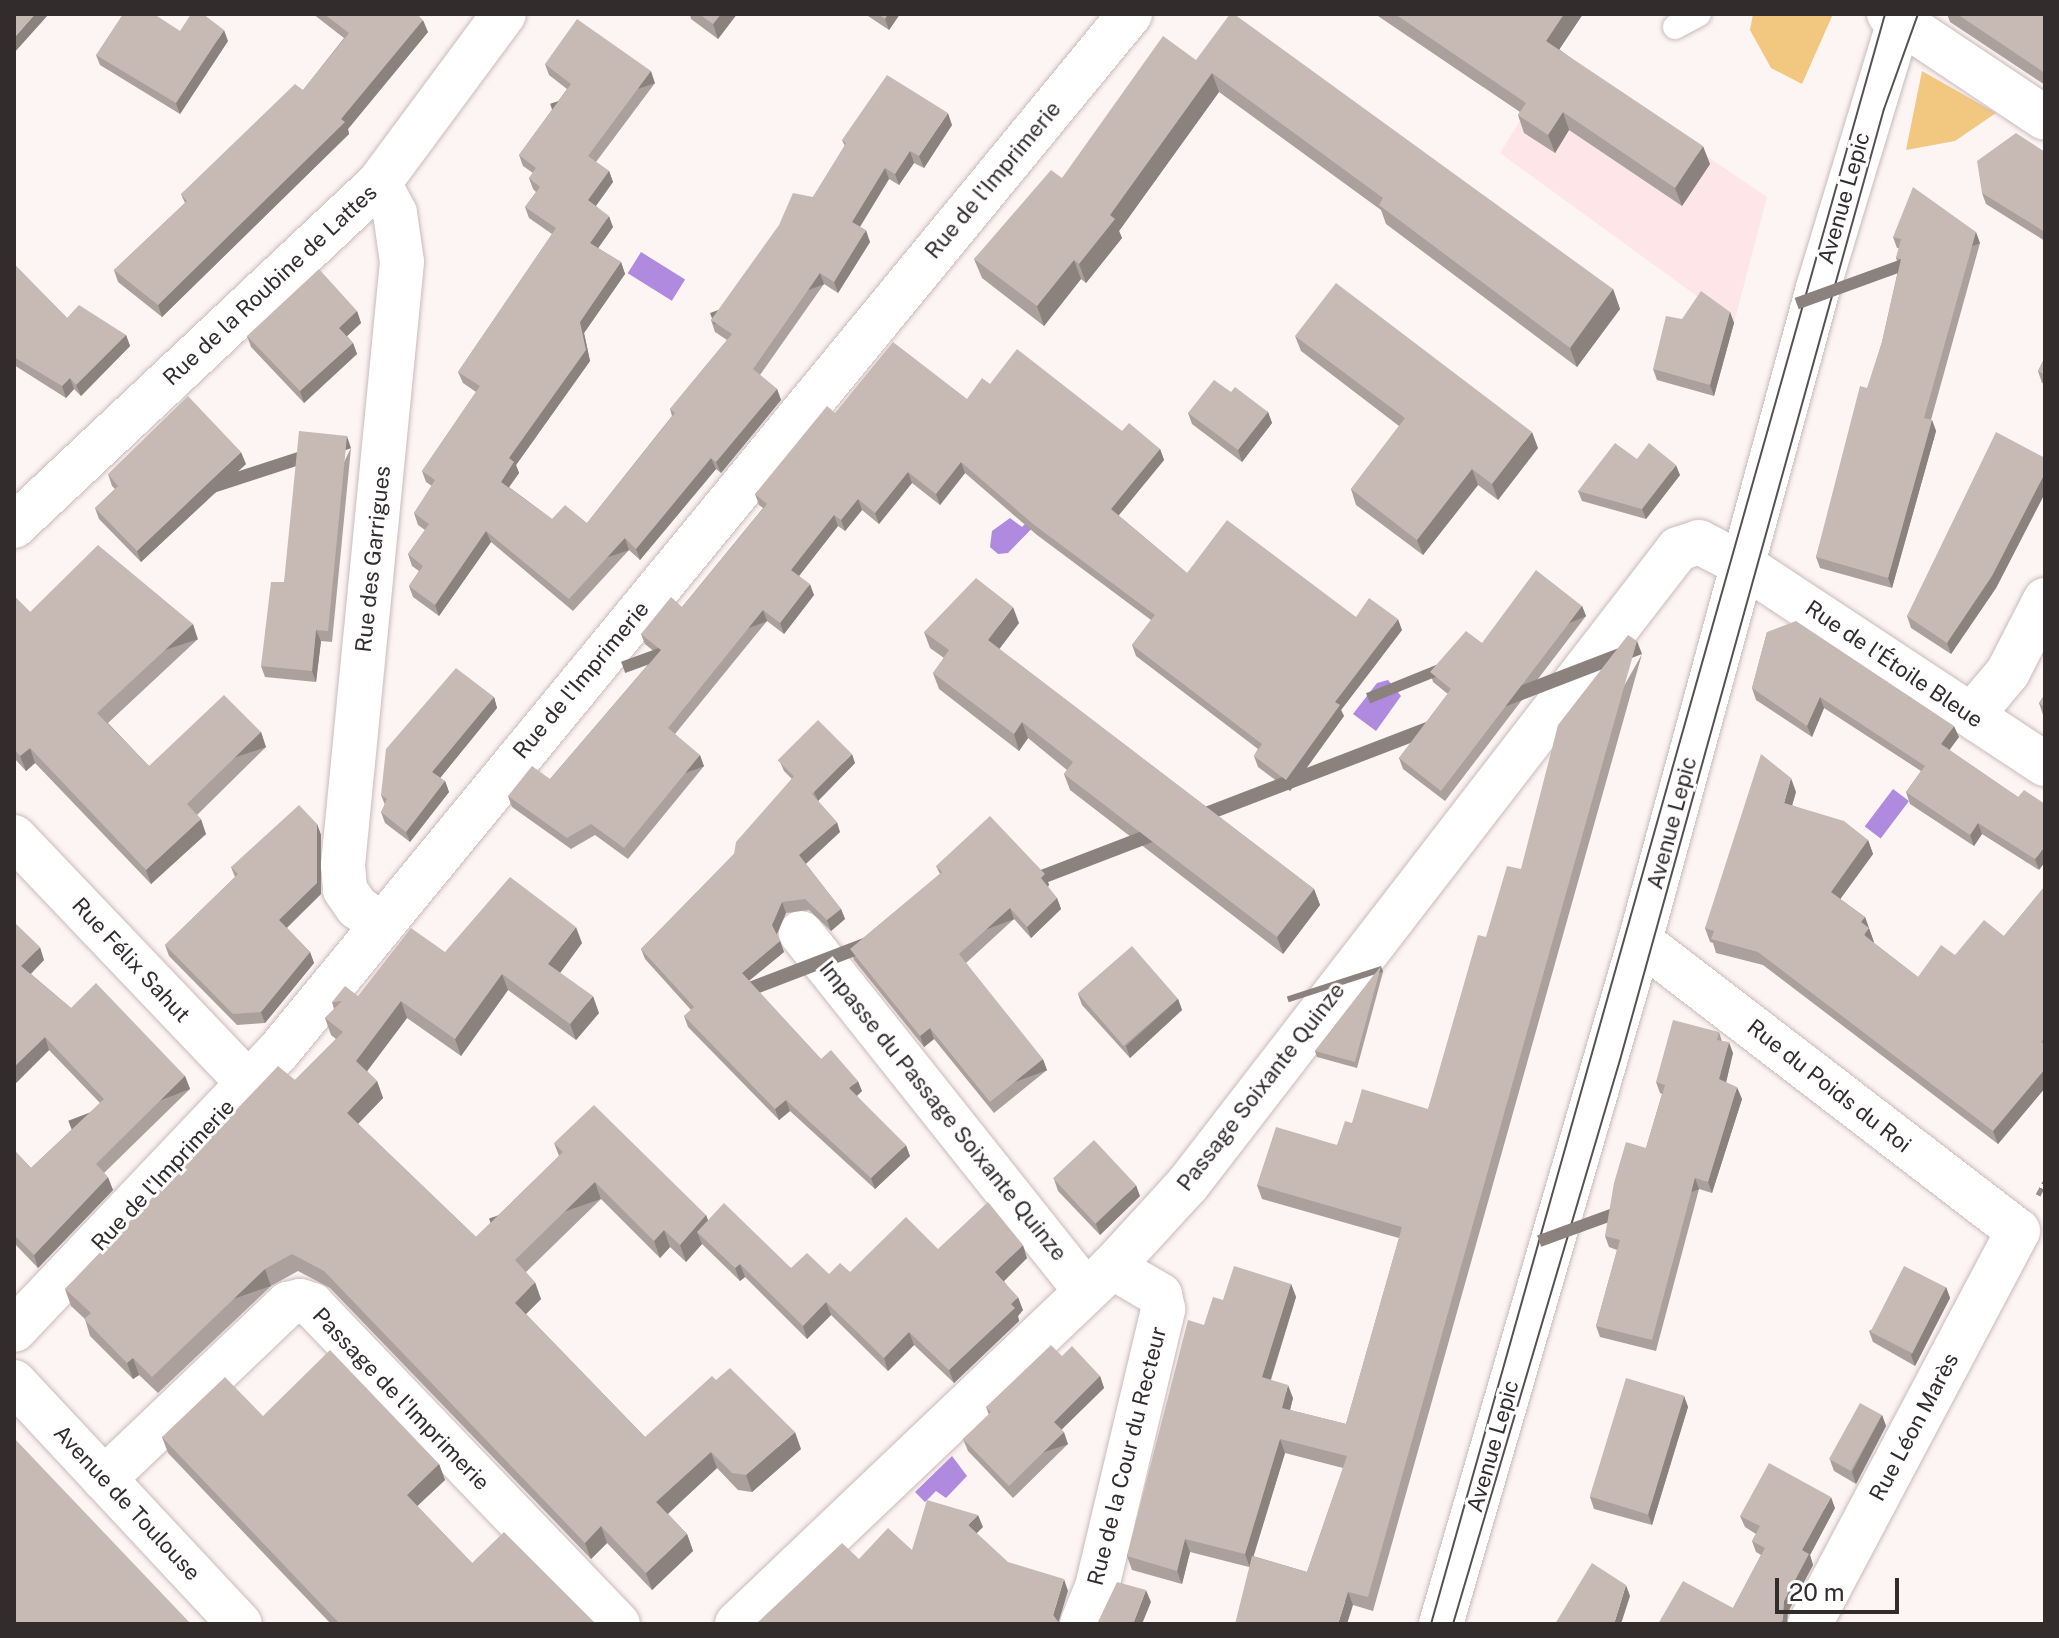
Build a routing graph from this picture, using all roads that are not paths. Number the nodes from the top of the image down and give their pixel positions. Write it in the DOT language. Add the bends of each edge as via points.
graph roads {
  1 [pos="1130,14"];
  2 [pos="1699,14"];
  3 [pos="497,16"];
  4 [pos="1896,16"];
  5 [pos="1675,27"];
  6 [pos="2045,118"];
  7 [pos="379,183"];
  8 [pos="14,526"];
  9 [pos="1743,565"];
  10 [pos="2045,600"];
  11 [pos="1978,720"];
  12 [pos="2045,764"];
  13 [pos="14,837"];
  14 [pos="380,924"];
  15 [pos="801,933"];
  16 [pos="1640,941"];
  17 [pos="249,1084"];
  18 [pos="2018,1231"];
  19 [pos="1099,1278"];
  20 [pos="14,1330"];
  21 [pos="17,1393"];
  22 [pos="104,1479"];
  23 [pos="1451,1619"];
  24 [pos="240,1624"];
  25 [pos="618,1624"];
  26 [pos="737,1624"];
  27 [pos="1082,1624"];
  28 [pos="1810,1624"];
  1 -- 14 [label="street, Rue de l'Imprimerie"];
  2 -- 5 [label="lane"];
  3 -- 7 [label="street, Rue de la Roubine de Lattes"];
  4 -- 6 [label="street"];
  4 -- 9 [label="street, Avenue Lepic"];
  7 -- 8 [label="street, Rue de la Roubine de Lattes"];
  7 -- 14 [label="street, Rue des Garrigues" via="395,213 402,262 343,865 345,890"];
  9 -- 11 [label="street, Rue de l'Étoile Bleue"];
  9 -- 16 [label="street, Avenue Lepic"];
  9 -- 19 [label="street, Passage Soixante Quinze" via="1699,542 1678,549 1188,1184"];
  10 -- 11 [label="street" via="2008,672 1983,702"];
  11 -- 12 [label="street, Rue de l'Étoile Bleue"];
  13 -- 17 [label="street, Rue Félix Sahut"];
  14 -- 17 [label="street, Rue de l'Imprimerie"];
  15 -- 19 [label="street, Impasse du Passage Soixante Quinze"];
  16 -- 18 [label="street, Rue du Poids du Roi"];
  16 -- 23 [label="street, Avenue Lepic"];
  17 -- 20 [label="street, Rue de l'Imprimerie"];
  18 -- 28 [label="street, Rue Léon Marès"];
  19 -- 26 [label="street, Passage Soixante Quinze"];
  19 -- 27 [label="street, Rue de la Cour du Recteur" via="1160,1295 1163,1309 1097,1587"];
  21 -- 22 [label="street, Avenue de Toulouse"];
  22 -- 24 [label="street, Avenue de Toulouse"];
  22 -- 25 [label="street, Passage de l'Imprimerie" via="288,1304 300,1301 312,1305"];
}
